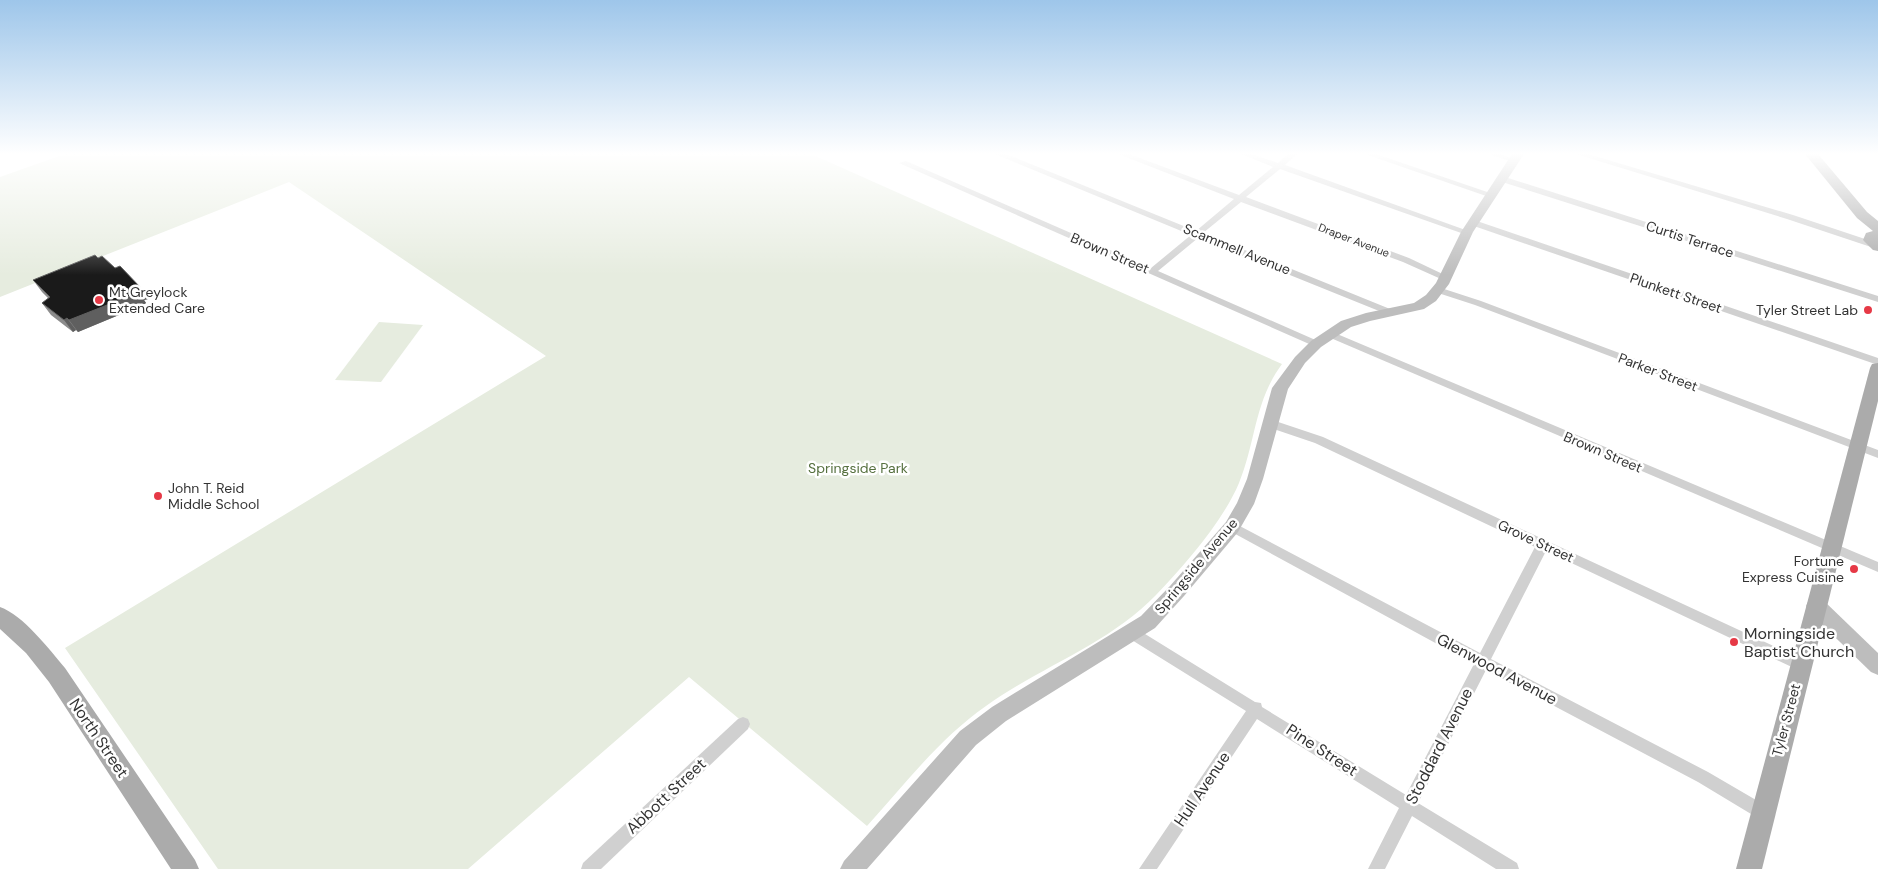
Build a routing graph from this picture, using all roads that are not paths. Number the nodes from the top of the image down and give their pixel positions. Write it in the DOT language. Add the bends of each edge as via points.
graph roads {
  1 [pos="976,195"];
  2 [pos="1102,195"];
  3 [pos="1231,195"];
  4 [pos="1244,195"];
  5 [pos="1366,195"];
  6 [pos="1492,195"];
  7 [pos="1551,195"];
  8 [pos="1716,195"];
  9 [pos="1845,195"];
  10 [pos="1240,198"];
  11 [pos="1470,228"];
  12 [pos="1200,234"];
  13 [pos="1875,238"];
  14 [pos="1153,271"];
  15 [pos="1441,284"];
  16 [pos="1878,299"];
  17 [pos="1392,313"];
  18 [pos="1330,334"];
  19 [pos="1316,344"];
  20 [pos="1878,362"];
  21 [pos="1878,368"];
  22 [pos="1270,422"];
  23 [pos="1857,446"];
  24 [pos="1878,454"];
  25 [pos="1232,527"];
  26 [pos="1543,544"];
  27 [pos="1831,547"];
  28 [pos="1878,567"];
  29 [pos="1816,606"];
  30 [pos="2,621"];
  31 [pos="1132,633"];
  32 [pos="1482,661"];
  33 [pos="1801,665"];
  34 [pos="1878,666"];
  35 [pos="1256,708"];
  36 [pos="743,724"];
  37 [pos="1409,806"];
  38 [pos="1762,812"];
  39 [pos="186,869"];
  40 [pos="589,869"];
  41 [pos="852,869"];
  42 [pos="1147,869"];
  43 [pos="1376,869"];
  44 [pos="1511,869"];
  45 [pos="1749,869"];
  1 -- 14 [label="street, Brown Street"];
  2 -- 12 [label="street, Scammell Avenue"];
  3 -- 10 [label="street, Draper Avenue"];
  4 -- 10 [label="street"];
  5 -- 11 [label="street, Plunkett Street"];
  6 -- 11 [label="street, Springside Avenue"];
  7 -- 16 [label="street, Curtis Terrace"];
  8 -- 13 [label="street" via="1834,230"];
  9 -- 13 [label="main road"];
  10 -- 12 [label="street"];
  10 -- 15 [label="street, Draper Avenue" via="1420,265"];
  11 -- 15 [label="street, Springside Avenue"];
  11 -- 20 [label="street, Plunkett Street"];
  12 -- 14 [label="street"];
  12 -- 17 [label="street, Scammell Avenue"];
  14 -- 19 [label="street, Brown Street"];
  15 -- 17 [label="street, Springside Avenue" via="1431,298 1419,306"];
  15 -- 23 [label="street, Parker Street" via="1478,303"];
  17 -- 18 [label="street, Springside Avenue" via="1366,317"];
  18 -- 19 [label="street, Springside Avenue"];
  18 -- 27 [label="street, Brown Street"];
  19 -- 22 [label="street, Springside Avenue" via="1280,388"];
  21 -- 23 [label="main road, Tyler Street"];
  22 -- 25 [label="street, Springside Avenue" via="1255,479"];
  22 -- 26 [label="street, Grove Street" via="1319,440"];
  23 -- 24 [label="street, Parker Street"];
  23 -- 27 [label="main road, Tyler Street"];
  25 -- 31 [label="street, Springside Avenue" via="1148,622"];
  25 -- 32 [label="street, Glenwood Avenue"];
  26 -- 32 [label="street, Stoddard Avenue"];
  26 -- 33 [label="street, Grove Street"];
  27 -- 28 [label="street, Brown Street"];
  27 -- 29 [label="main road, Tyler Street"];
  29 -- 33 [label="main road, Tyler Street"];
  29 -- 34 [label="street"];
  30 -- 39 [label="main road, North Street" via="34,647 57,675"];
  31 -- 35 [label="street, Pine Street"];
  31 -- 41 [label="street, Springside Avenue" via="999,714 968,738"];
  32 -- 37 [label="street, Stoddard Avenue"];
  32 -- 38 [label="street, Glenwood Avenue" via="1703,777"];
  33 -- 38 [label="main road, Tyler Street"];
  35 -- 37 [label="street, Pine Street"];
  35 -- 42 [label="street, Hull Avenue"];
  36 -- 40 [label="street, Abbott Street"];
  37 -- 43 [label="street, Stoddard Avenue"];
  37 -- 44 [label="street, Pine Street"];
  38 -- 45 [label="main road, Tyler Street"];
}
